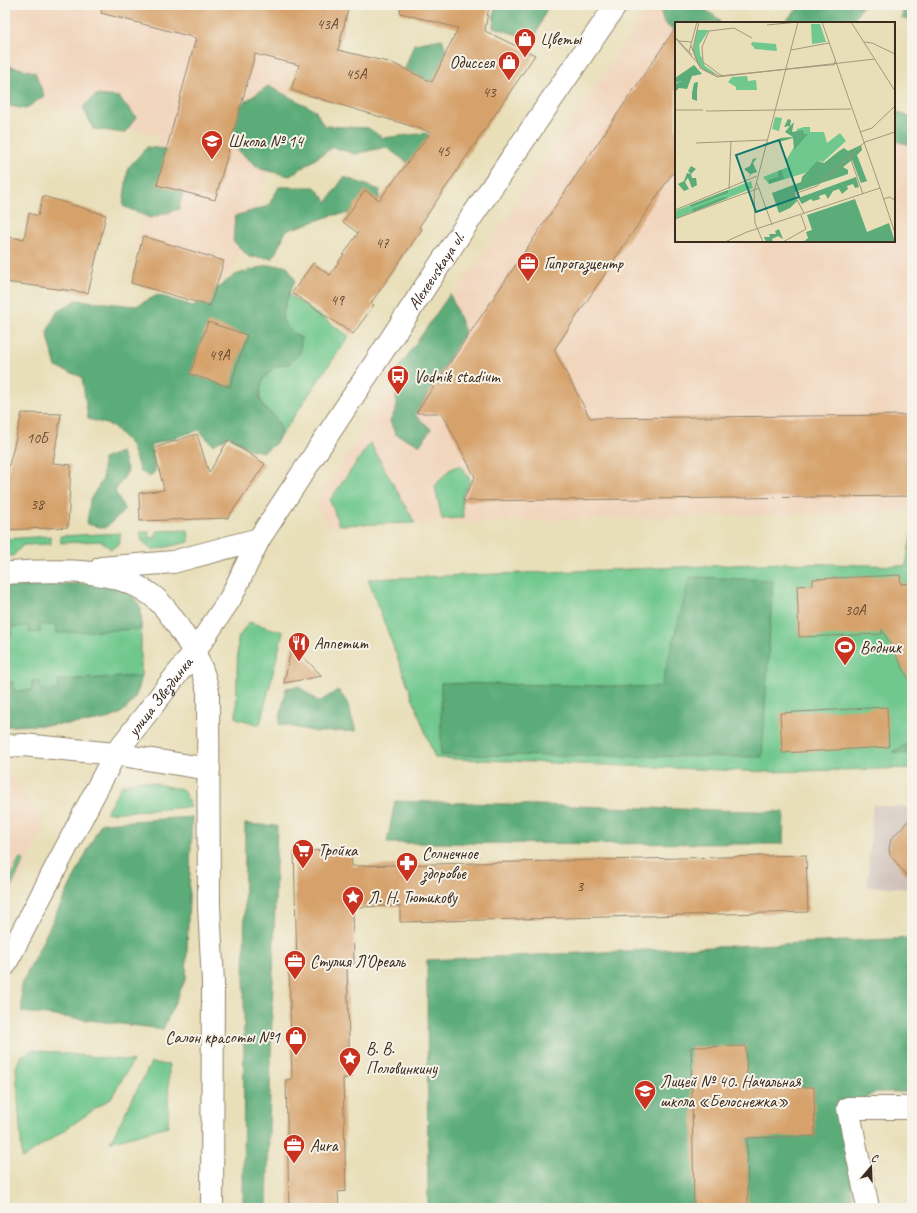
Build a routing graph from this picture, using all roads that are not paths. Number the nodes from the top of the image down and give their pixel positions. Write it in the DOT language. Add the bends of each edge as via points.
graph roads {
  1 [pos="616,5"];
  2 [pos="259,539"];
  3 [pos="72,570"];
  4 [pos="5,573"];
  5 [pos="195,652"];
  6 [pos="5,746"];
  7 [pos="115,754"];
  8 [pos="209,769"];
  9 [pos="5,964"];
  10 [pos="912,1108"];
  11 [pos="212,1208"];
  12 [pos="868,1208"];
  1 -- 2 [label="street, Alexeevskaya ul."];
  2 -- 3 [label="street" via="173,562"];
  2 -- 5 [label="street, Alexeevskaya ul." via="230,599"];
  3 -- 4 [label="street, улица Звездинка"];
  3 -- 5 [label="street, улица Звездинка" via="129,581 151,594 170,613"];
  5 -- 7 [label="street, улица Звездинка"];
  5 -- 8 [label="street" via="204,671 208,692"];
  6 -- 7 [label="street" via="23,745"];
  7 -- 8 [label="street"];
  7 -- 9 [label="street, улица Звездинка"];
  8 -- 11 [label="street" via="209,906 213,990"];
  10 -- 12 [label="street" via="848,1108"];
}
